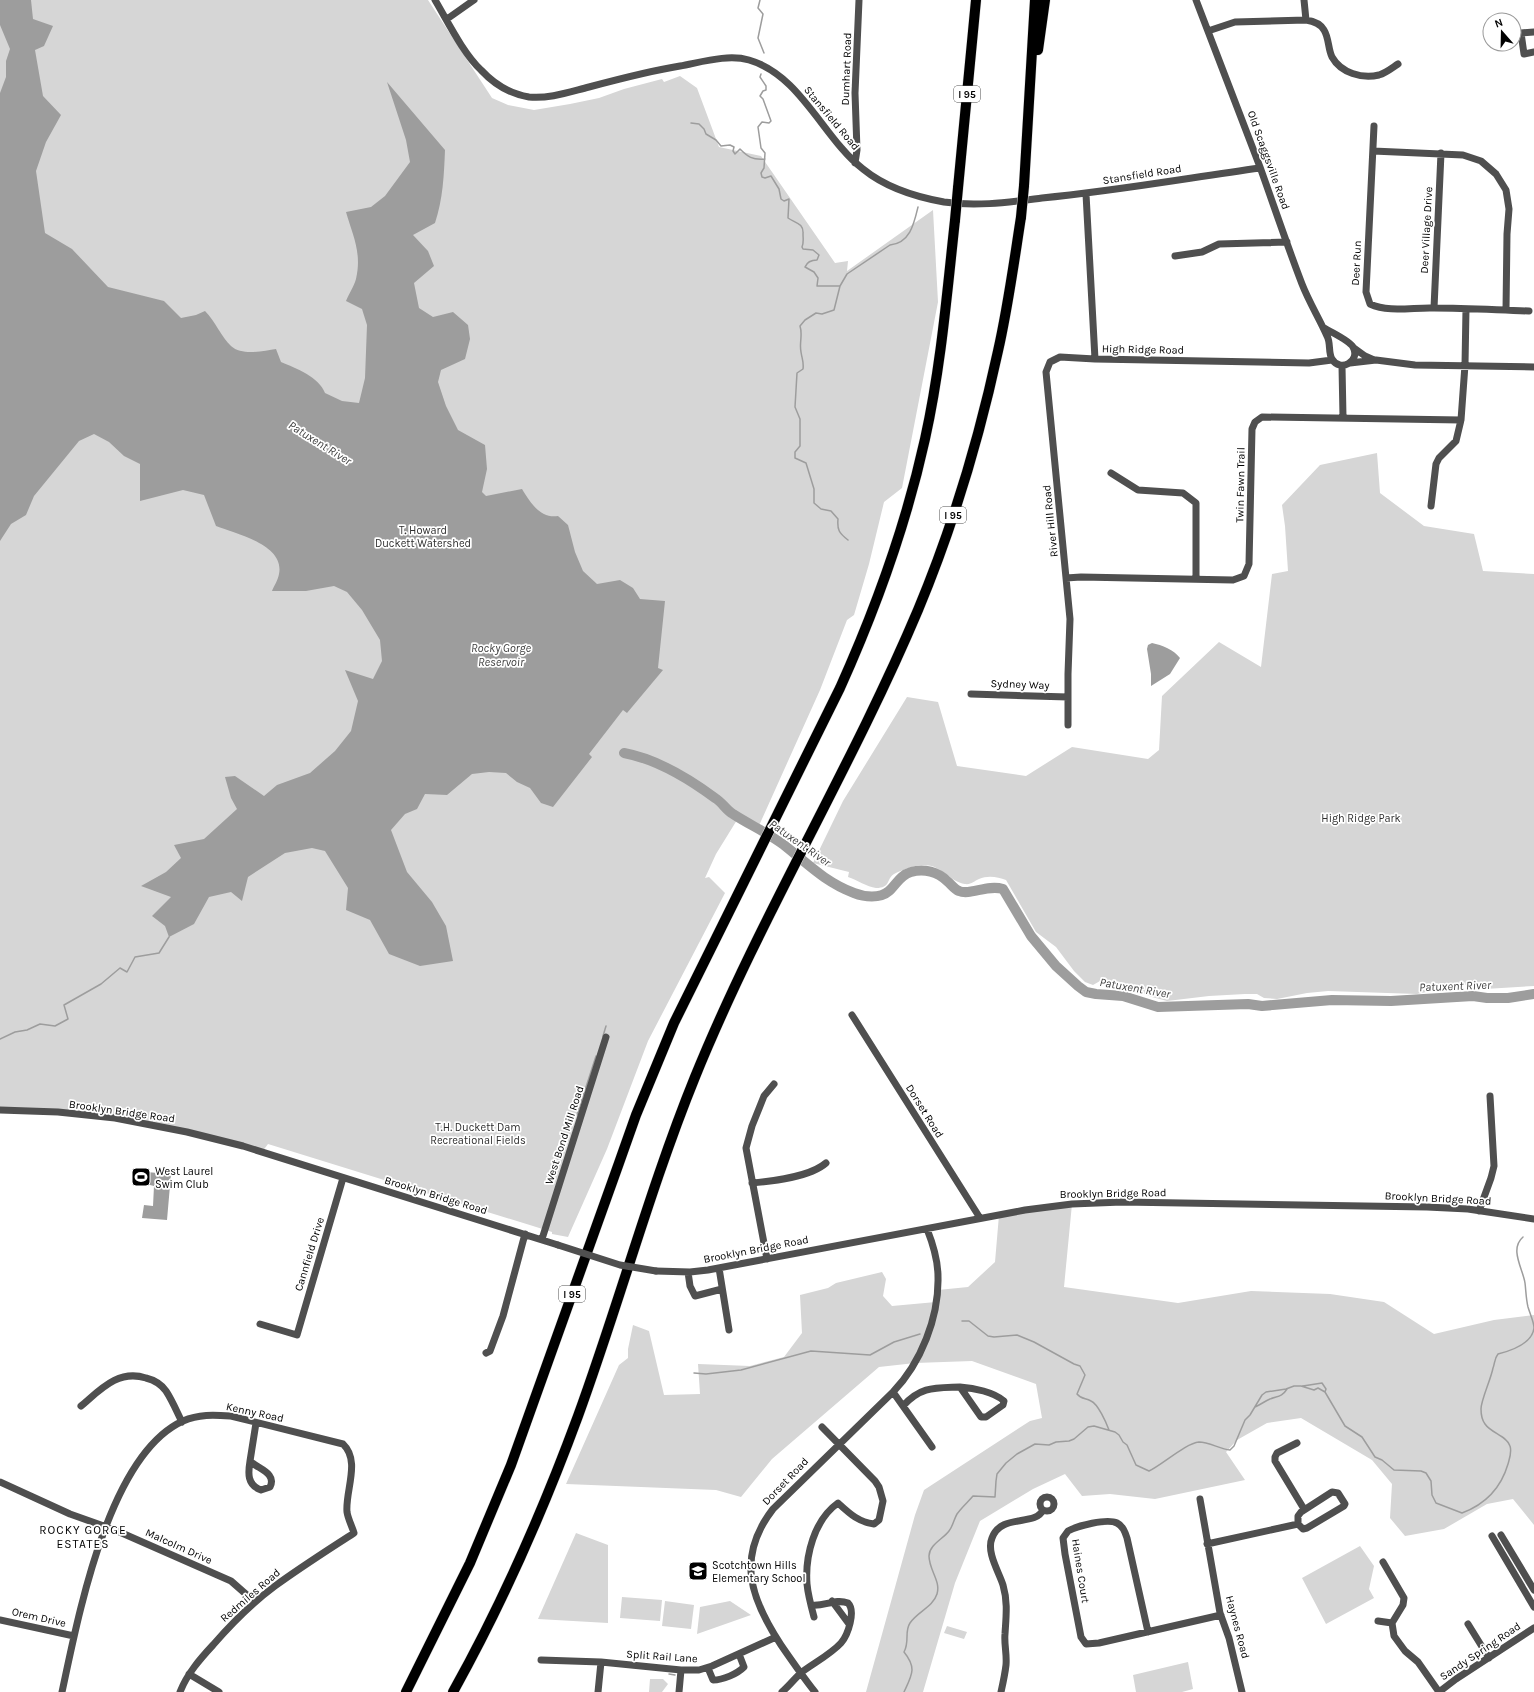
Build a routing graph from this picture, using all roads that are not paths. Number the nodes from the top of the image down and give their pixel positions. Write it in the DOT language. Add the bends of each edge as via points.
graph roads {
  1 [pos="435,0"];
  2 [pos="474,0"];
  3 [pos="859,0"];
  4 [pos="972,0"];
  5 [pos="976,0"];
  6 [pos="1035,0"];
  7 [pos="1045,0"];
  8 [pos="1196,0"];
  9 [pos="1304,0"];
  10 [pos="446,19"];
  11 [pos="1306,20"];
  12 [pos="1208,31"];
  13 [pos="1534,32"];
  14 [pos="1534,52"];
  15 [pos="1398,64"];
  16 [pos="969,74"];
  17 [pos="1029,113"];
  18 [pos="1374,126"];
  19 [pos="1373,151"];
  20 [pos="1441,153"];
  21 [pos="855,163"];
  22 [pos="1260,168"];
  23 [pos="1086,194"];
  24 [pos="1287,242"];
  25 [pos="1175,256"];
  26 [pos="1434,308"];
  27 [pos="1466,309"];
  28 [pos="1506,310"];
  29 [pos="1529,311"];
  30 [pos="1323,327"];
  31 [pos="1347,342"];
  32 [pos="1354,348"];
  33 [pos="1330,352"];
  34 [pos="1095,358"];
  35 [pos="1332,360"];
  36 [pos="1376,360"];
  37 [pos="1349,363"];
  38 [pos="1465,365"];
  39 [pos="1342,366"];
  40 [pos="1534,367"];
  41 [pos="1343,417"];
  42 [pos="1461,420"];
  43 [pos="1111,473"];
  44 [pos="1431,506"];
  45 [pos="1066,578"];
  46 [pos="1196,579"];
  47 [pos="971,694"];
  48 [pos="1068,696"];
  49 [pos="1068,724"];
  50 [pos="852,1015"];
  51 [pos="606,1037"];
  52 [pos="774,1084"];
  53 [pos="1490,1096"];
  54 [pos="0,1110"];
  55 [pos="826,1163"];
  56 [pos="343,1178"];
  57 [pos="752,1183"];
  58 [pos="1479,1211"];
  59 [pos="980,1218"];
  60 [pos="1534,1219"];
  61 [pos="927,1229"];
  62 [pos="526,1234"];
  63 [pos="542,1239"];
  64 [pos="767,1259"];
  65 [pos="719,1268"];
  66 [pos="688,1272"];
  67 [pos="722,1289"];
  68 [pos="260,1324"];
  69 [pos="729,1330"];
  70 [pos="486,1353"];
  71 [pos="960,1387"];
  72 [pos="893,1392"];
  73 [pos="81,1406"];
  74 [pos="903,1406"];
  75 [pos="182,1422"];
  76 [pos="256,1423"];
  77 [pos="822,1427"];
  78 [pos="1297,1443"];
  79 [pos="839,1444"];
  80 [pos="932,1447"];
  81 [pos="250,1461"];
  82 [pos="0,1482"];
  83 [pos="1200,1499"];
  84 [pos="1304,1509"];
  85 [pos="1043,1510"];
  86 [pos="1298,1524"];
  87 [pos="106,1527"];
  88 [pos="354,1533"];
  89 [pos="1502,1535"];
  90 [pos="1492,1536"];
  91 [pos="1207,1544"];
  92 [pos="1383,1562"];
  93 [pos="1534,1590"];
  94 [pos="832,1601"];
  95 [pos="255,1602"];
  96 [pos="811,1605"];
  97 [pos="1534,1607"];
  98 [pos="1221,1615"];
  99 [pos="814,1617"];
  100 [pos="0,1620"];
  101 [pos="1378,1621"];
  102 [pos="1392,1623"];
  103 [pos="849,1624"];
  104 [pos="1468,1624"];
  105 [pos="1534,1628"];
  106 [pos="1148,1632"];
  107 [pos="74,1636"];
  108 [pos="483,1636"];
  109 [pos="776,1637"];
  110 [pos="739,1654"];
  111 [pos="1489,1658"];
  112 [pos="541,1660"];
  113 [pos="601,1662"];
  114 [pos="708,1668"];
  115 [pos="681,1670"];
  116 [pos="189,1674"];
  117 [pos="800,1674"];
  118 [pos="62,1692"];
  119 [pos="180,1692"];
  120 [pos="219,1692"];
  121 [pos="406,1692"];
  122 [pos="453,1692"];
  123 [pos="459,1692"];
  124 [pos="598,1692"];
  125 [pos="679,1692"];
  126 [pos="782,1692"];
  127 [pos="815,1692"];
  128 [pos="1001,1692"];
  129 [pos="1242,1692"];
  130 [pos="1439,1692"];
  1 -- 10 [label="street, Stansfield Road"];
  2 -- 10 [label="street"];
  3 -- 21 [label="street, Dumhart Road"];
  4 -- 16 [label="highway"];
  5 -- 16 [label="highway, I 95"];
  6 -- 17 [label="highway, I 95"];
  7 -- 17 [label="highway"];
  8 -- 12 [label="street, Old Scaggsville Road"];
  9 -- 11 [label="street"];
  10 -- 21 [label="street, Stansfield Road" via="479,68 498,85 526,96 551,96 657,70 718,59 748,60 782,77"];
  11 -- 12 [label="street" via="1235,22"];
  11 -- 15 [label="street" via="1323,29 1333,58 1348,72 1363,76 1380,75"];
  12 -- 22 [label="street, Old Scaggsville Road"];
  13 -- 14 [label="street" via="1521,33 1524,54"];
  16 -- 121 [label="highway, I 95, bridge" via="941,346 925,439 894,550 861,641 674,1023 636,1115 511,1465 452,1602"];
  17 -- 108 [label="highway, I 95, bridge" via="1021,217 1008,298 983,417 958,502 906,637 730,997 695,1077 658,1176 576,1422 532,1530"];
  18 -- 19 [label="street, Deer Run"];
  19 -- 20 [label="street"];
  19 -- 26 [label="street, Deer Run" via="1367,298 1370,304 1377,307"];
  20 -- 26 [label="street, Deer Village Drive"];
  20 -- 28 [label="street" via="1464,154 1481,161 1496,174 1506,190 1509,209"];
  21 -- 23 [label="street, Stansfield Road" via="891,186 945,202 993,203"];
  22 -- 23 [label="street, Stansfield Road"];
  22 -- 24 [label="street, Old Scaggsville Road"];
  23 -- 34 [label="street, High Ridge Road"];
  24 -- 25 [label="street" via="1219,244 1202,252"];
  24 -- 30 [label="street, Old Scaggsville Road" via="1302,284"];
  26 -- 27 [label="street, Deer Run"];
  27 -- 28 [label="street, Deer Run"];
  27 -- 38 [label="street"];
  28 -- 29 [label="street, Deer Run"];
  30 -- 31 [label="street"];
  30 -- 33 [label="street, Old Scaggsville Road" via="1329,341"];
  31 -- 32 [label="street"];
  31 -- 33 [label="street" via="1336,343"];
  32 -- 36 [label="street"];
  32 -- 37 [label="street" via="1354,359"];
  33 -- 35 [label="street"];
  34 -- 35 [label="street, High Ridge Road" via="1310,363"];
  34 -- 45 [label="street, River Hill Road" via="1060,357 1050,362 1046,372"];
  35 -- 39 [label="street"];
  36 -- 37 [label="street"];
  36 -- 38 [label="street" via="1415,365"];
  37 -- 39 [label="street"];
  38 -- 40 [label="street"];
  38 -- 42 [label="street"];
  39 -- 41 [label="street"];
  41 -- 42 [label="street, Twin Fawn Trail"];
  41 -- 46 [label="street, Twin Fawn Trail" via="1266,416 1255,422 1252,429 1249,564 1246,572 1233,580"];
  42 -- 44 [label="street" via="1456,441 1436,464"];
  43 -- 46 [label="street" via="1138,490 1183,493 1196,503"];
  45 -- 46 [label="street, Twin Fawn Trail" via="1081,576"];
  45 -- 48 [label="street, River Hill Road" via="1070,629"];
  47 -- 48 [label="street, Sydney Way"];
  48 -- 49 [label="street, River Hill Road"];
  50 -- 59 [label="street, Dorset Road"];
  51 -- 63 [label="street, West Bond Mill Road"];
  52 -- 57 [label="street" via="764,1096 747,1141 746,1156"];
  53 -- 58 [label="street" via="1494,1166"];
  54 -- 56 [label="street, Brooklyn Bridge Road" via="85,1115 163,1127 242,1146"];
  55 -- 57 [label="street" via="816,1170"];
  56 -- 62 [label="street, Brooklyn Bridge Road"];
  56 -- 68 [label="street, Cannfield Drive" via="296,1335"];
  57 -- 64 [label="street"];
  58 -- 59 [label="street, Brooklyn Bridge Road" via="1419,1207 1098,1202"];
  58 -- 60 [label="street, Brooklyn Bridge Road"];
  59 -- 61 [label="street, Brooklyn Bridge Road"];
  61 -- 64 [label="street, Brooklyn Bridge Road"];
  61 -- 72 [label="street, Dorset Road" via="937,1264 936,1302 926,1338 915,1363"];
  62 -- 63 [label="street, Brooklyn Bridge Road"];
  62 -- 70 [label="street" via="503,1316 490,1351"];
  63 -- 66 [label="street, Brooklyn Bridge Road, bridge" via="620,1265 656,1271"];
  64 -- 65 [label="street, Brooklyn Bridge Road"];
  65 -- 66 [label="street, Brooklyn Bridge Road"];
  65 -- 67 [label="street"];
  66 -- 67 [label="street" via="695,1296"];
  67 -- 69 [label="street"];
  71 -- 71 [label="street" via="1002,1399 1003,1405 986,1417 981,1417"];
  71 -- 74 [label="street" via="922,1391"];
  72 -- 74 [label="street"];
  72 -- 79 [label="street, Dorset Road"];
  73 -- 75 [label="street" via="115,1379 138,1376 162,1386"];
  74 -- 80 [label="street"];
  75 -- 76 [label="street, Kenny Road" via="208,1415 231,1416"];
  75 -- 87 [label="street, Kenny Road" via="156,1440 136,1464"];
  76 -- 81 [label="street"];
  76 -- 88 [label="street, Kenny Road" via="343,1444 346,1447 352,1470 347,1511"];
  77 -- 79 [label="street"];
  78 -- 84 [label="street" via="1277,1453 1275,1461"];
  79 -- 96 [label="street" via="879,1487 883,1496 882,1512 874,1524 853,1517 838,1503 828,1513 815,1533 808,1560 807,1584"];
  79 -- 109 [label="street, Dorset Road" via="773,1508 757,1538 752,1558 753,1589 762,1613"];
  82 -- 87 [label="street, Malcolm Drive" via="70,1514"];
  83 -- 91 [label="street, Haynes Road"];
  84 -- 86 [label="street" via="1298,1516"];
  84 -- 86 [label="street" via="1335,1492 1345,1504 1307,1528 1303,1529"];
  85 -- 128 [label="street" via="1035,1516 1000,1526 991,1541 1006,1601 1006,1664"];
  86 -- 91 [label="street"];
  87 -- 95 [label="street, Malcolm Drive" via="231,1581"];
  87 -- 107 [label="street, Kenny Road" via="86,1588"];
  88 -- 95 [label="street, Redmiles Road" via="297,1570"];
  89 -- 93 [label="street"];
  90 -- 97 [label="street"];
  91 -- 98 [label="street, Haynes Road"];
  92 -- 102 [label="street" via="1404,1598 1403,1605"];
  94 -- 96 [label="street"];
  94 -- 103 [label="street"];
  94 -- 103 [label="street" via="850,1604 852,1613"];
  95 -- 116 [label="street, Redmiles Road" via="232,1623"];
  96 -- 99 [label="street"];
  98 -- 106 [label="street, Haines Court"];
  98 -- 129 [label="street, Haynes Road"];
  100 -- 107 [label="street, Orem Drive"];
  101 -- 102 [label="street"];
  102 -- 130 [label="street" via="1398,1644 1418,1662"];
  103 -- 117 [label="street" via="840,1644"];
  104 -- 111 [label="street"];
  105 -- 111 [label="street, Sandy Spring Road"];
  106 -- 106 [label="street, Haines Court" via="1094,1644 1086,1644 1082,1640 1065,1554 1063,1538 1068,1531 1104,1521 1120,1525 1127,1538"];
  107 -- 118 [label="street, Kenny Road"];
  108 -- 122 [label="highway, I 95"];
  108 -- 123 [label="highway"];
  109 -- 110 [label="street, Split Rail Lane"];
  109 -- 117 [label="street, Dorset Road"];
  110 -- 114 [label="street, Split Rail Lane"];
  110 -- 114 [label="street" via="744,1667 719,1680 713,1680"];
  111 -- 130 [label="street, Sandy Spring Road"];
  112 -- 113 [label="street, Split Rail Lane"];
  113 -- 115 [label="street, Split Rail Lane"];
  113 -- 124 [label="street"];
  114 -- 115 [label="street, Split Rail Lane"];
  115 -- 125 [label="street"];
  116 -- 119 [label="street, Redmiles Road"];
  116 -- 120 [label="street"];
  117 -- 126 [label="street"];
  117 -- 127 [label="street, Dorset Road"];
}
